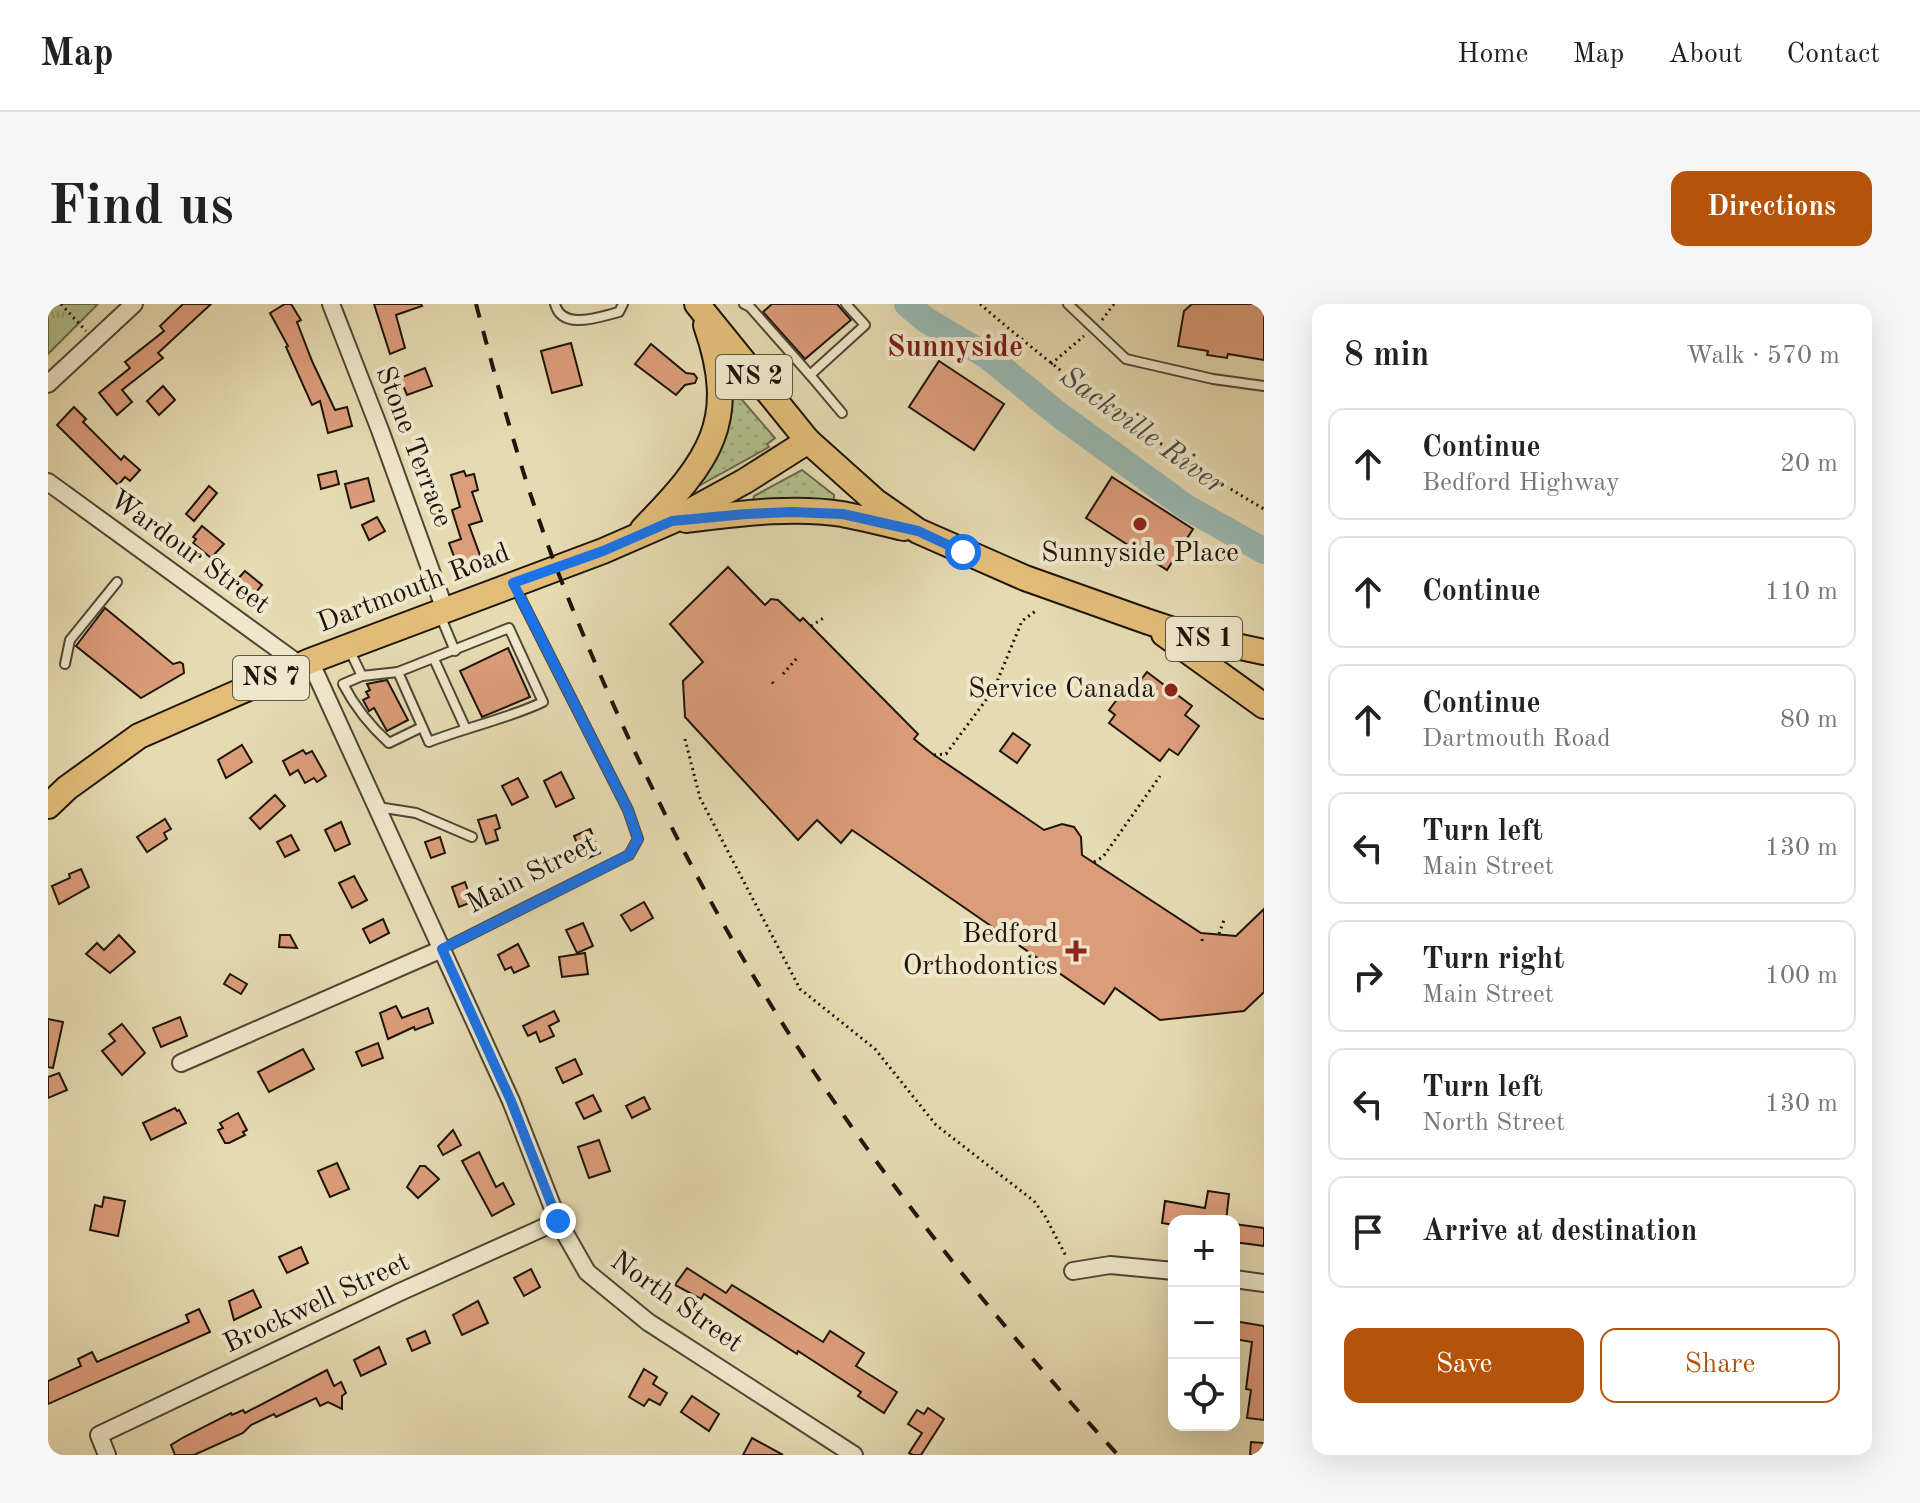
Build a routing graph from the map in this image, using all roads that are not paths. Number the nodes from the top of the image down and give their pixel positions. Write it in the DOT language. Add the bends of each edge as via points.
graph roads {
  1 [pos="134,304"];
  2 [pos="331,304"];
  3 [pos="555,304"];
  4 [pos="623,304"];
  5 [pos="846,304"];
  6 [pos="1068,304"];
  7 [pos="749,305"];
  8 [pos="699,306"];
  9 [pos="810,375"];
  10 [pos="48,384"];
  11 [pos="1264,386"];
  12 [pos="842,413"];
  13 [pos="808,441"];
  14 [pos="48,482"];
  15 [pos="672,521"];
  16 [pos="918,531"];
  17 [pos="633,538"];
  18 [pos="117,582"];
  19 [pos="513,583"];
  20 [pos="442,611"];
  21 [pos="1146,621"];
  22 [pos="348,646"];
  23 [pos="455,651"];
  24 [pos="1264,652"];
  25 [pos="434,659"];
  26 [pos="305,663"];
  27 [pos="65,664"];
  28 [pos="398,672"];
  29 [pos="362,676"];
  30 [pos="1264,706"];
  31 [pos="422,727"];
  32 [pos="465,727"];
  33 [pos="48,806"];
  34 [pos="377,807"];
  35 [pos="472,837"];
  36 [pos="442,949"];
  37 [pos="181,1063"];
  38 [pos="558,1221"];
  39 [pos="1168,1270"];
  40 [pos="1073,1271"];
  41 [pos="1240,1280"];
  42 [pos="1264,1283"];
  43 [pos="107,1455"];
  44 [pos="854,1455"];
  1 -- 10 [label="street"];
  2 -- 20 [label="street, Stone Terrace"];
  3 -- 4 [label="lane" via="565,318 588,320 619,312"];
  5 -- 9 [label="lane" via="865,325"];
  6 -- 11 [label="lane" via="1126,359"];
  7 -- 9 [label="lane"];
  8 -- 13 [label="main road, NS 2"];
  8 -- 17 [label="main road" via="716,352 717,423 685,485"];
  9 -- 12 [label="lane"];
  13 -- 15 [label="main road, Dartmouth Road / NS 7"];
  13 -- 16 [label="main road, NS 2" via="875,501"];
  14 -- 26 [label="street, Wardour Street"];
  15 -- 16 [label="main road" via="813,512"];
  15 -- 17 [label="main road, Dartmouth Road / NS 7"];
  16 -- 21 [label="main road, NS 2" via="1025,578"];
  17 -- 19 [label="main road, Dartmouth Road / NS 7"];
  18 -- 27 [label="lane" via="70,640"];
  19 -- 20 [label="main road, Dartmouth Road / NS 7"];
  19 -- 36 [label="lane, Main Street" via="638,839 629,855"];
  20 -- 22 [label="main road, Dartmouth Road / NS 7"];
  20 -- 23 [label="lane"];
  21 -- 24 [label="main road, NS 1"];
  21 -- 30 [label="main road, NS 2"];
  22 -- 26 [label="main road, Dartmouth Road / NS 7"];
  22 -- 29 [label="lane"];
  23 -- 25 [label="lane"];
  23 -- 32 [label="lane" via="509,628 543,702"];
  25 -- 28 [label="lane"];
  25 -- 32 [label="lane"];
  26 -- 33 [label="main road, Dartmouth Road / NS 7" via="139,736"];
  26 -- 34 [label="street, North Street"];
  28 -- 29 [label="lane"];
  28 -- 31 [label="lane"];
  29 -- 31 [label="lane" via="343,684 353,704 389,743"];
  31 -- 32 [label="lane" via="429,742"];
  34 -- 35 [label="lane" via="416,813"];
  34 -- 36 [label="street, North Street"];
  36 -- 37 [label="street, Main Street"];
  36 -- 38 [label="street, North Street"];
  38 -- 43 [label="street, Brockwell Street" via="99,1435"];
  38 -- 44 [label="street, North Street" via="587,1272 648,1322"];
  39 -- 40 [label="street" via="1110,1265"];
  41 -- 42 [label="street"];
}
